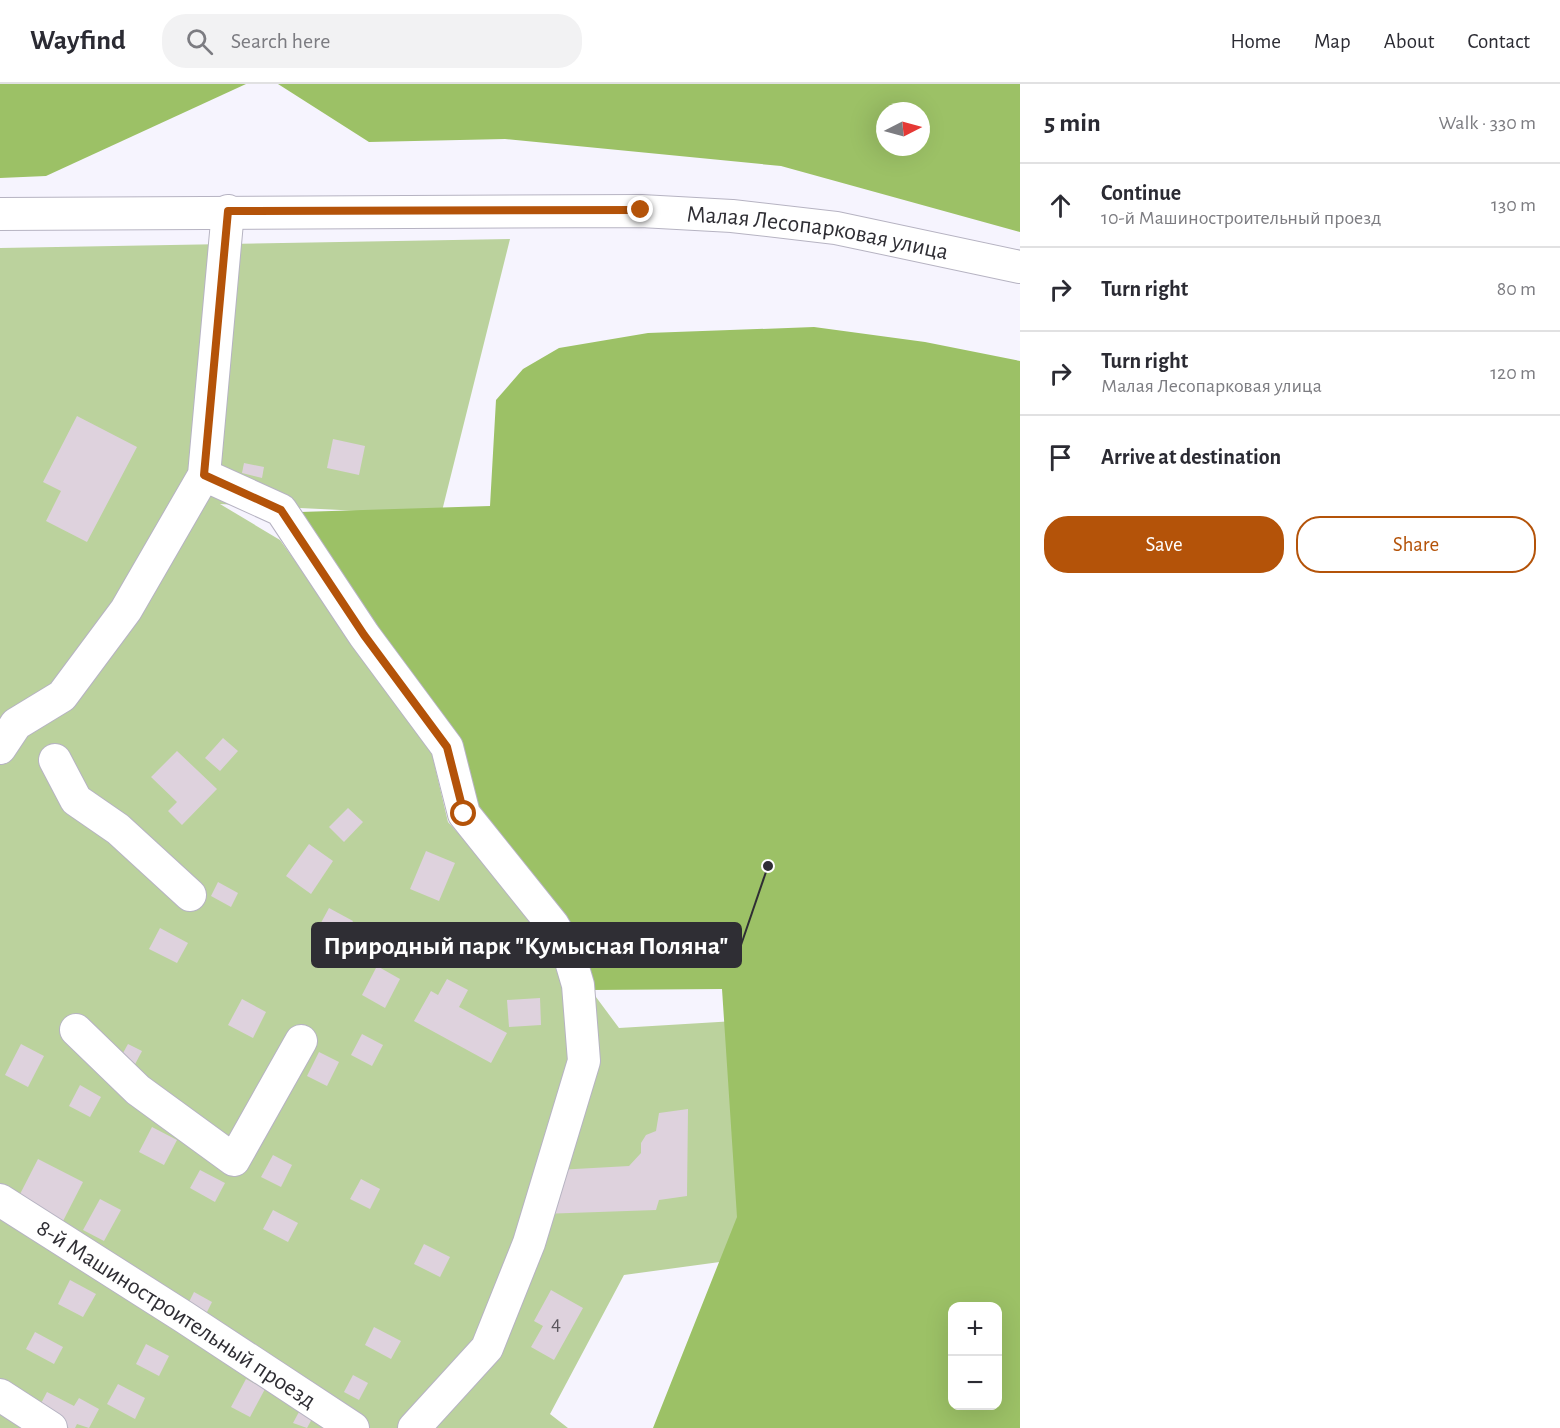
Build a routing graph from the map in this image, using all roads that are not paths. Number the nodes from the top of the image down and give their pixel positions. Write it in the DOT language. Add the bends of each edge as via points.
graph roads {
  1 [pos="228,211"];
  2 [pos="0,214"];
  3 [pos="1020,267"];
  4 [pos="204,475"];
  5 [pos="0,748"];
  6 [pos="55,760"];
  7 [pos="190,895"];
  8 [pos="76,1030"];
  9 [pos="301,1041"];
  10 [pos="0,1200"];
  11 [pos="0,1395"];
  12 [pos="51,1428"];
  13 [pos="353,1428"];
  14 [pos="414,1428"];
  1 -- 2 [label="street, Малая Лесопарковая улица"];
  1 -- 3 [label="street, Малая Лесопарковая улица" via="641,210 732,216 837,228"];
  1 -- 4 [label="street"];
  4 -- 5 [label="street" via="126,610 62,696 16,724"];
  4 -- 14 [label="street" via="281,510 364,635 447,747 464,814 554,925 568,951 578,986 584,1061 529,1243 487,1348"];
  6 -- 7 [label="street" via="76,800 118,829"];
  8 -- 9 [label="street" via="138,1090 234,1160"];
  10 -- 13 [label="street, 8-й Машиностроительный проезд"];
  11 -- 12 [label="street"];
}
